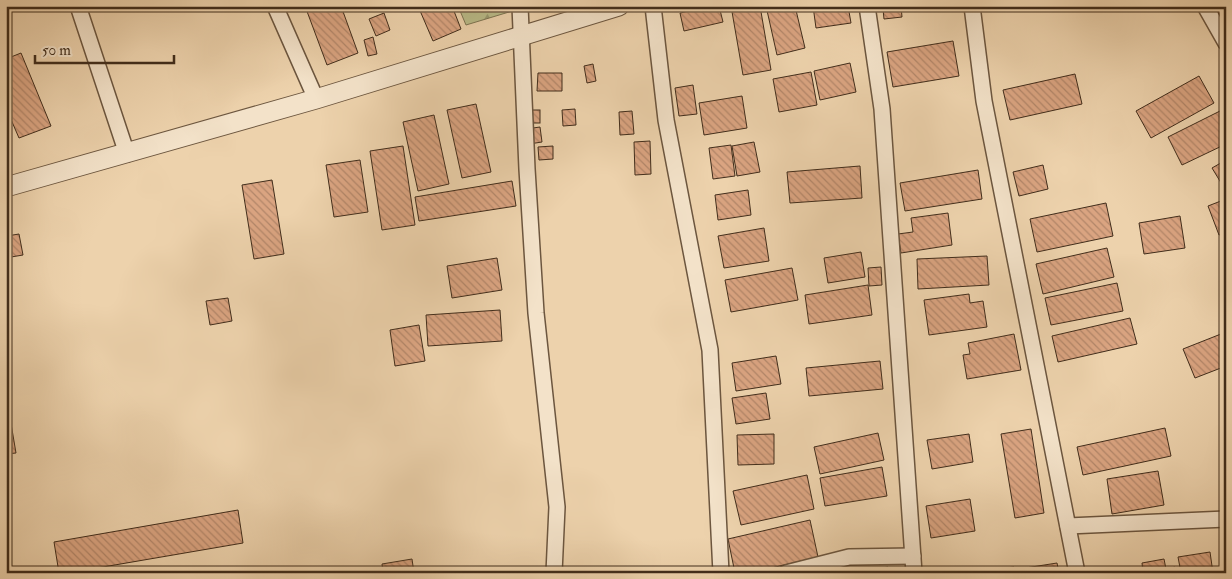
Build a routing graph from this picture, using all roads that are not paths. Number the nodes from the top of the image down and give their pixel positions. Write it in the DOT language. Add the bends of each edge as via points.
graph roads {
  1 [pos="78,6"];
  2 [pos="275,6"];
  3 [pos="520,6"];
  4 [pos="619,6"];
  5 [pos="653,6"];
  6 [pos="867,6"];
  7 [pos="972,6"];
  8 [pos="1205,6"];
  9 [pos="521,37"];
  10 [pos="1226,43"];
  11 [pos="316,99"];
  12 [pos="126,154"];
  13 [pos="6,187"];
  14 [pos="1226,519"];
  15 [pos="1068,526"];
  16 [pos="913,556"];
  17 [pos="554,573"];
  18 [pos="721,573"];
  19 [pos="786,573"];
  20 [pos="914,573"];
  21 [pos="1077,573"];
  1 -- 12 [label="street"];
  2 -- 11 [label="street"];
  3 -- 9 [label="street"];
  4 -- 9 [label="street"];
  5 -- 18 [label="street" via="666,120 710,350"];
  6 -- 16 [label="street" via="882,109"];
  7 -- 15 [label="street" via="984,102"];
  8 -- 10 [label="street"];
  9 -- 11 [label="street"];
  9 -- 17 [label="street" via="536,313 557,507"];
  11 -- 12 [label="street"];
  12 -- 13 [label="street"];
  14 -- 15 [label="street"];
  15 -- 21 [label="street"];
  16 -- 19 [label="street" via="849,557"];
  16 -- 20 [label="street"];
}
